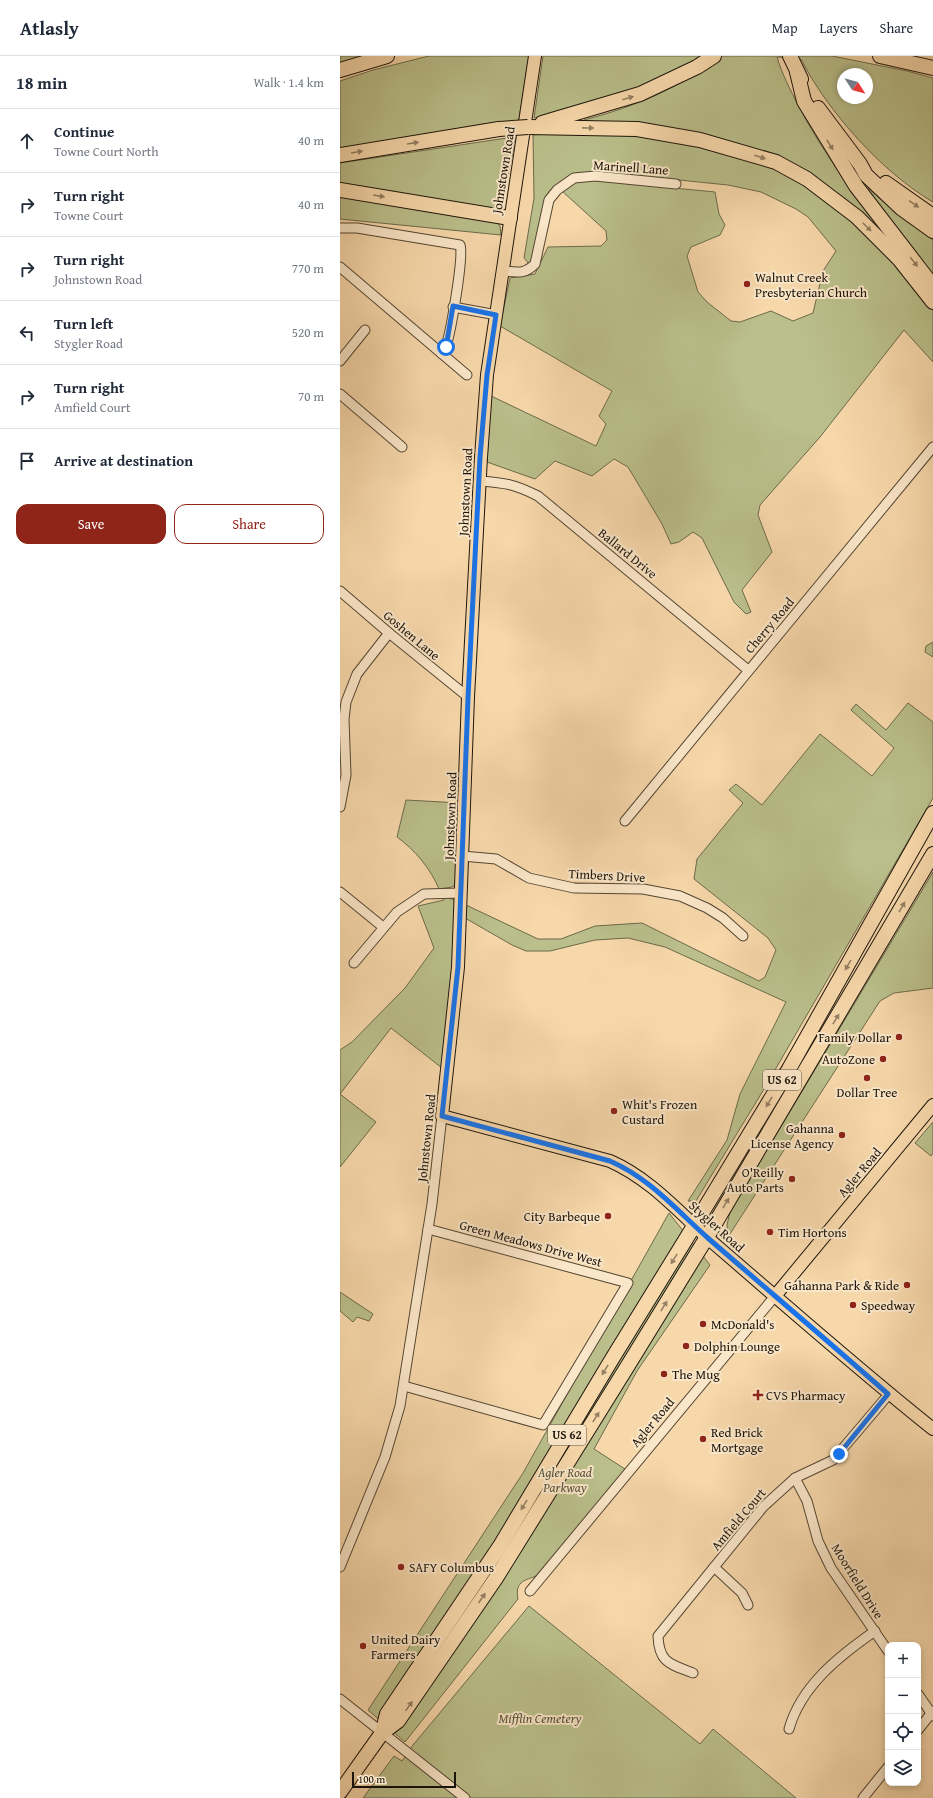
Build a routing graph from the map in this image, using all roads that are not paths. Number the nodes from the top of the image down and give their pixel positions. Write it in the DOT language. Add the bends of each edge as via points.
graph roads {
  1 [pos="387,56"];
  2 [pos="535,56"];
  3 [pos="714,56"];
  4 [pos="790,56"];
  5 [pos="880,56"];
  6 [pos="933,68"];
  7 [pos="340,70"];
  8 [pos="797,72"];
  9 [pos="550,124"];
  10 [pos="340,155"];
  11 [pos="860,164"];
  12 [pos="676,184"];
  13 [pos="340,190"];
  14 [pos="933,216"];
  15 [pos="510,218"];
  16 [pos="340,228"];
  17 [pos="933,231"];
  18 [pos="340,267"];
  19 [pos="502,271"];
  20 [pos="933,286"];
  21 [pos="933,302"];
  22 [pos="453,306"];
  23 [pos="496,315"];
  24 [pos="365,330"];
  25 [pos="442,354"];
  26 [pos="340,361"];
  27 [pos="467,375"];
  28 [pos="340,394"];
  29 [pos="402,447"];
  30 [pos="933,447"];
  31 [pos="480,481"];
  32 [pos="340,591"];
  33 [pos="389,633"];
  34 [pos="748,670"];
  35 [pos="468,698"];
  36 [pos="340,807"];
  37 [pos="933,813"];
  38 [pos="625,821"];
  39 [pos="933,830"];
  40 [pos="933,854"];
  41 [pos="462,856"];
  42 [pos="340,892"];
  43 [pos="461,893"];
  44 [pos="383,927"];
  45 [pos="868,932"];
  46 [pos="743,936"];
  47 [pos="354,963"];
  48 [pos="933,1105"];
  49 [pos="442,1116"];
  50 [pos="694,1226"];
  51 [pos="428,1229"];
  52 [pos="707,1237"];
  53 [pos="775,1296"];
  54 [pos="404,1386"];
  55 [pos="888,1394"];
  56 [pos="933,1430"];
  57 [pos="795,1478"];
  58 [pos="340,1567"];
  59 [pos="714,1567"];
  60 [pos="530,1591"];
  61 [pos="748,1605"];
  62 [pos="874,1631"];
  63 [pos="885,1647"];
  64 [pos="693,1672"];
  65 [pos="921,1698"];
  66 [pos="340,1699"];
  67 [pos="932,1713"];
  68 [pos="921,1726"];
  69 [pos="788,1729"];
  70 [pos="382,1733"];
  71 [pos="885,1771"];
  72 [pos="340,1792"];
  73 [pos="465,1798"];
  74 [pos="863,1798"];
  1 -- 7 [label="highway"];
  2 -- 15 [label="main road, Johnstown Road"];
  9 -- 3 [label="highway, one-way" via="640,94 697,67"];
  4 -- 8 [label="highway"];
  5 -- 6 [label="highway"];
  8 -- 11 [label="highway" via="825,120"];
  8 -- 20 [label="highway, one-way" via="804,101 856,186"];
  10 -- 9 [label="highway, one-way, bridge" via="500,129"];
  9 -- 21 [label="highway, one-way" via="637,129 707,142 776,162 807,179 857,217 899,259"];
  11 -- 14 [label="highway, one-way" via="875,172 901,195"];
  11 -- 17 [label="highway" via="866,175 900,208"];
  12 -- 19 [label="street, Marinell Lane" via="594,176 574,178 557,190 549,200 535,264 520,272"];
  13 -- 15 [label="highway, one-way"];
  15 -- 19 [label="main road, Johnstown Road"];
  16 -- 22 [label="street" via="356,228 460,245 462,256"];
  18 -- 25 [label="street"];
  19 -- 23 [label="main road, Johnstown Road"];
  22 -- 23 [label="street"];
  22 -- 25 [label="street" via="446,347"];
  23 -- 31 [label="main road, Johnstown Road" via="487,375"];
  24 -- 26 [label="street"];
  25 -- 27 [label="street"];
  28 -- 29 [label="street"];
  30 -- 34 [label="street, Cherry Road"];
  31 -- 34 [label="street, Ballard Drive" via="509,483 538,496"];
  31 -- 35 [label="main road, Johnstown Road"];
  32 -- 33 [label="street, Goshen Lane"];
  33 -- 35 [label="street, Goshen Lane"];
  33 -- 36 [label="street" via="357,674 346,702 346,775"];
  34 -- 38 [label="street, Cherry Road"];
  35 -- 41 [label="main road, Johnstown Road"];
  37 -- 45 [label="highway, US 62"];
  39 -- 45 [label="highway" via="896,892"];
  52 -- 40 [label="highway, US 62, one-way"];
  41 -- 43 [label="main road, Johnstown Road"];
  41 -- 46 [label="street, Timbers Drive" via="496,859 529,878 574,888 643,889 680,896 723,918"];
  42 -- 44 [label="street"];
  43 -- 44 [label="street" via="424,894 397,912"];
  43 -- 49 [label="main road, Johnstown Road" via="458,967"];
  44 -- 47 [label="street"];
  45 -- 50 [label="highway, US 62, one-way"];
  48 -- 53 [label="main road, Agler Road"];
  49 -- 50 [label="main road, Stygler Road" via="610,1161 628,1169 656,1188"];
  49 -- 51 [label="street, Johnstown Road"];
  50 -- 52 [label="main road, Stygler Road"];
  50 -- 70 [label="highway, US 62, one-way" via="500,1546 387,1714"];
  51 -- 54 [label="street, Johnstown Road"];
  51 -- 54 [label="street, Green Meadows Drive West" via="628,1283 543,1425"];
  52 -- 53 [label="main road, Stygler Road"];
  70 -- 52 [label="highway, US 62, one-way" via="398,1721 496,1578"];
  53 -- 55 [label="main road, Stygler Road"];
  53 -- 60 [label="street, Agler Road"];
  54 -- 58 [label="street, Johnstown Road" via="388,1450"];
  55 -- 56 [label="main road, Stygler Road"];
  55 -- 57 [label="street, Amfield Court" via="833,1460"];
  57 -- 59 [label="street, Amfield Court" via="763,1507"];
  57 -- 62 [label="street, Moorfield Drive" via="807,1501 818,1541 831,1568"];
  59 -- 61 [label="street" via="742,1593"];
  59 -- 64 [label="street, Amfield Court" via="658,1636 658,1649 664,1659 674,1666"];
  62 -- 63 [label="street, Moorfield Drive"];
  62 -- 69 [label="street" via="852,1646 824,1671 798,1704"];
  65 -- 67 [label="street"];
  66 -- 70 [label="street"];
  67 -- 68 [label="street"];
  70 -- 72 [label="highway, US 62"];
  70 -- 73 [label="street"];
  71 -- 74 [label="street"];
}
